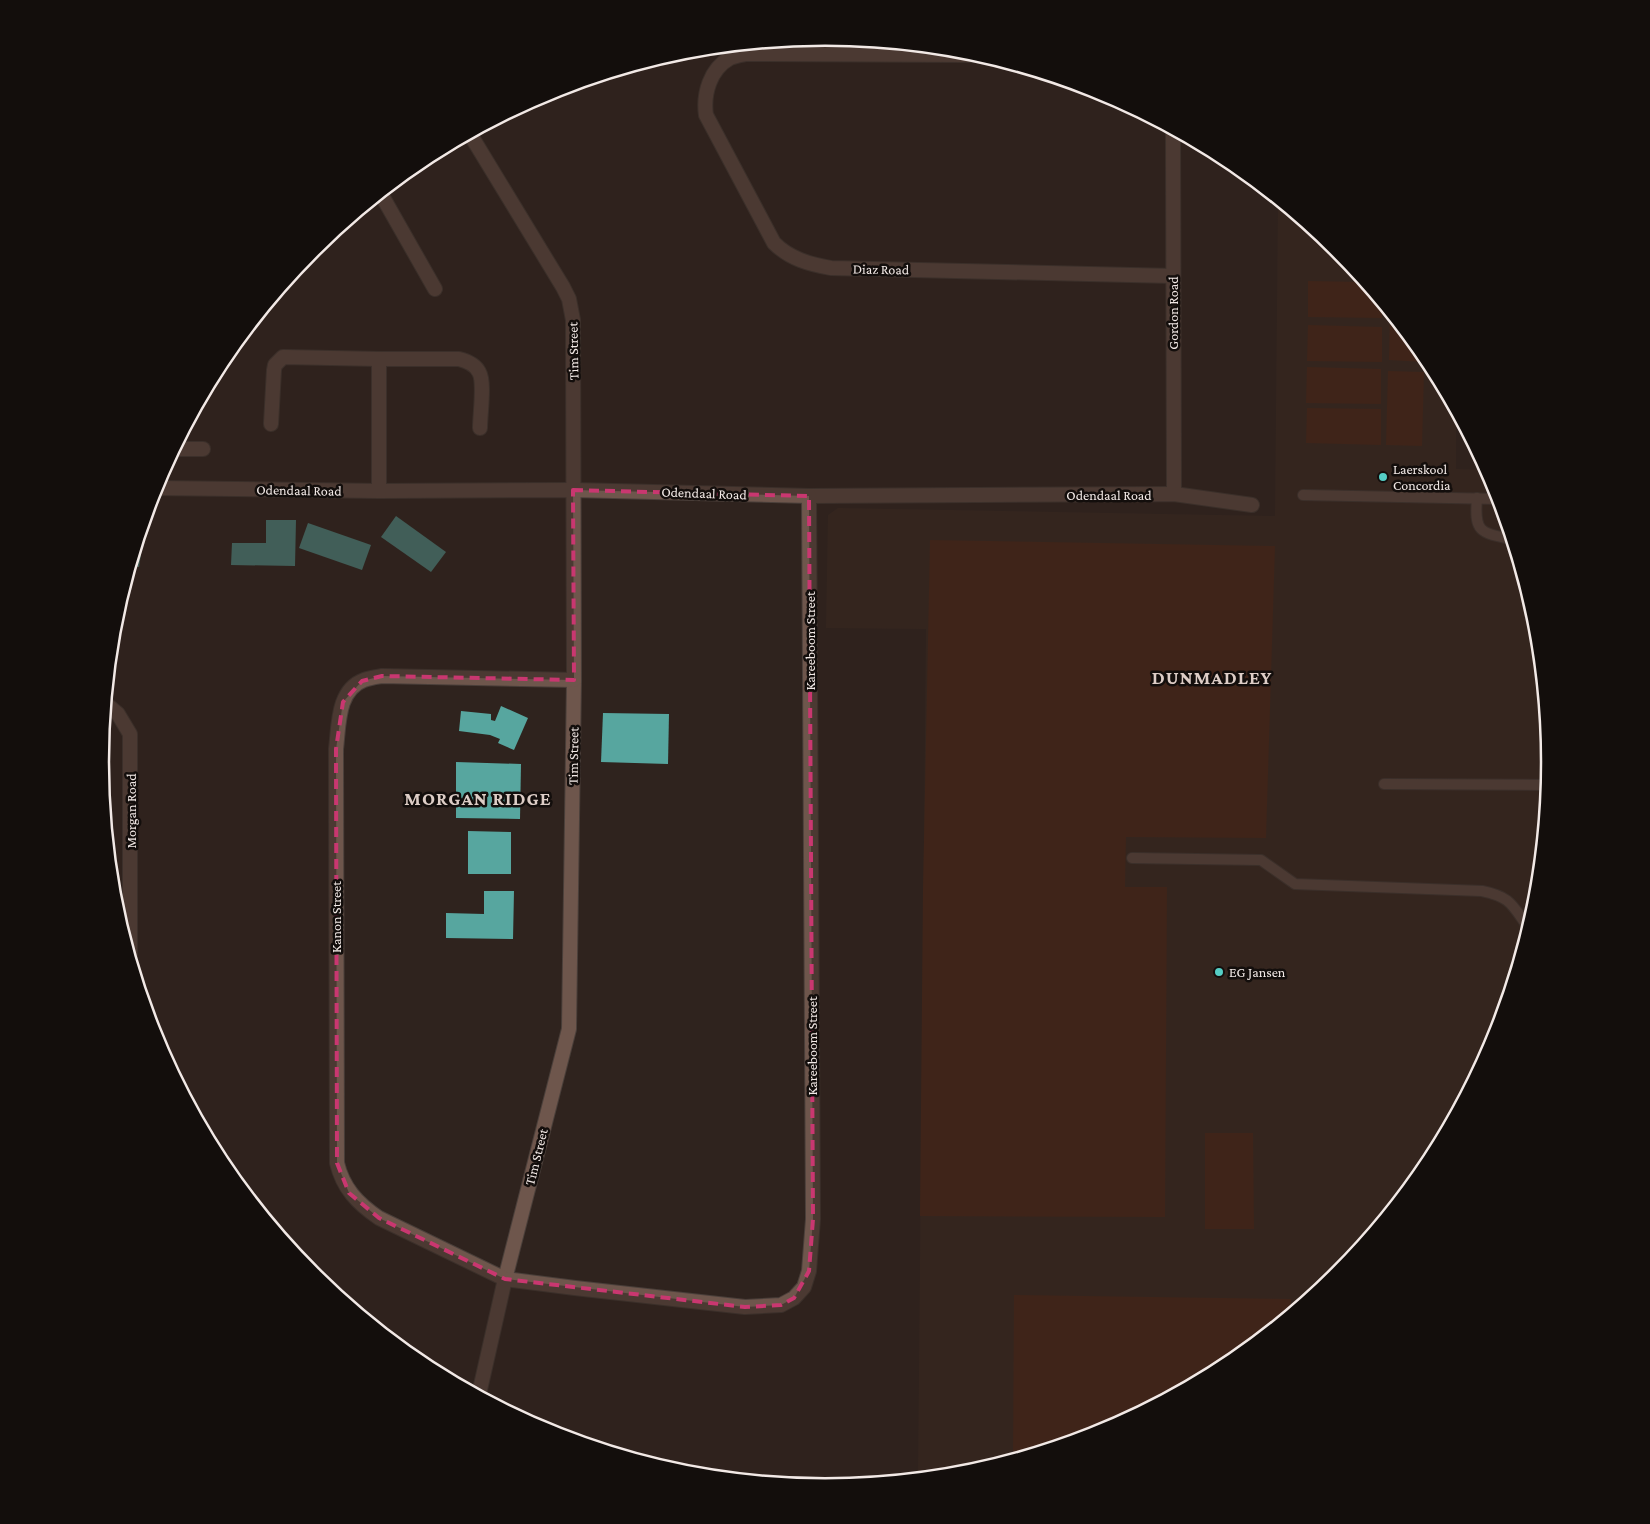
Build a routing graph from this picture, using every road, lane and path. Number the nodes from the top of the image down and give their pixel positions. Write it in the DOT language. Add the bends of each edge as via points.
graph roads {
  1 [pos="935,55"];
  2 [pos="1173,137"];
  3 [pos="473,139"];
  4 [pos="384,199"];
  5 [pos="1173,276"];
  6 [pos="435,289"];
  7 [pos="379,359"];
  8 [pos="271,424"];
  9 [pos="480,428"];
  10 [pos="181,449"];
  11 [pos="203,449"];
  12 [pos="164,488"];
  13 [pos="573,490"];
  14 [pos="379,491"];
  15 [pos="1174,494"];
  16 [pos="1303,494"];
  17 [pos="809,496"];
  18 [pos="1477,498"];
  19 [pos="1490,499"];
  20 [pos="1252,505"];
  21 [pos="1505,538"];
  22 [pos="574,680"];
  23 [pos="112,709"];
  24 [pos="1384,784"];
  25 [pos="1540,785"];
  26 [pos="1132,858"];
  27 [pos="1523,920"];
  28 [pos="130,931"];
  29 [pos="505,1279"];
  30 [pos="480,1389"];
  1 -- 5 [label="street, Diaz Road" via="746,54 730,58 715,73 705,92 706,114 774,243 782,252 809,264 831,268"];
  2 -- 5 [label="street, Gordon Road"];
  3 -- 13 [label="street, Tim Street" via="569,299 574,320"];
  4 -- 6 [label="street"];
  5 -- 15 [label="street, Gordon Road"];
  7 -- 8 [label="street" via="283,357 275,364"];
  7 -- 9 [label="street" via="468,361 480,372"];
  7 -- 14 [label="street"];
  10 -- 11 [label="street"];
  12 -- 14 [label="street, Odendaal Road"];
  13 -- 14 [label="street, Odendaal Road"];
  13 -- 17 [label="street, Odendaal Road"];
  13 -- 22 [label="street, Tim Street"];
  15 -- 17 [label="street, Odendaal Road"];
  15 -- 20 [label="street, Odendaal Road"];
  16 -- 18 [label="lane"];
  17 -- 29 [label="street, Kareeboom Street" via="813,1219 809,1271 804,1287 781,1305 745,1307"];
  18 -- 19 [label="lane"];
  18 -- 21 [label="lane" via="1480,529 1486,534"];
  22 -- 29 [label="street, Tim Street" via="569,1029"];
  22 -- 29 [label="street, Kanon Street" via="382,676 362,680 350,690 343,702 336,749 337,1163 340,1176 349,1193 378,1218"];
  23 -- 28 [label="street, Morgan Road" via="125,722 130,734"];
  24 -- 25 [label="lane"];
  26 -- 27 [label="lane" via="1261,860 1295,884 1482,891 1499,894 1510,902"];
  29 -- 30 [label="street, Tim Street"];
}
